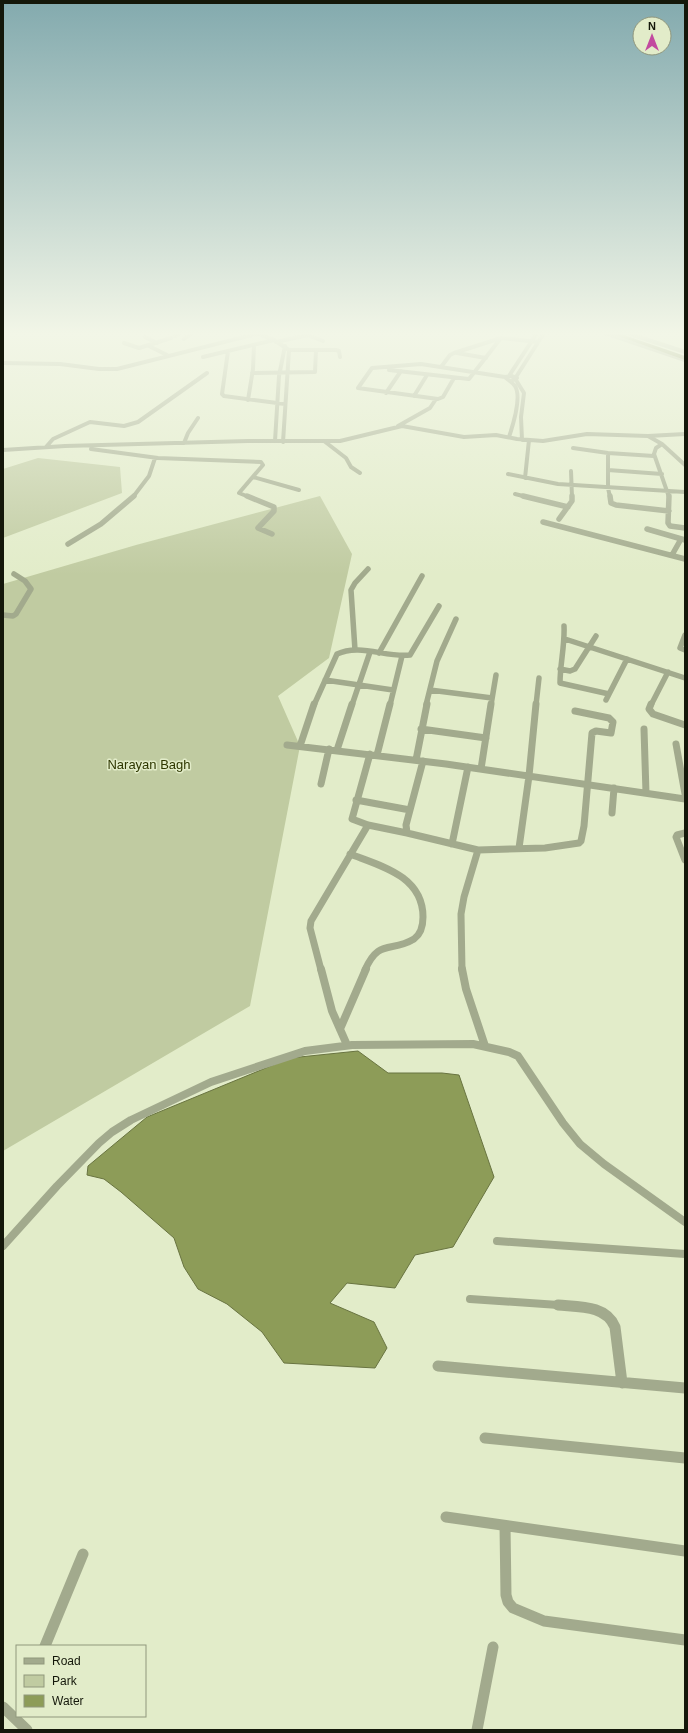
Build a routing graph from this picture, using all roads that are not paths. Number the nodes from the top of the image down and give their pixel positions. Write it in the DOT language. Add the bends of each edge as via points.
graph roads {
  1 [pos="149,414"];
  2 [pos="277,414"];
  3 [pos="284,414"];
  4 [pos="420,414"];
  5 [pos="522,414"];
  6 [pos="514,416"];
  7 [pos="522,417"];
  8 [pos="198,418"];
  9 [pos="398,426"];
  10 [pos="685,434"];
  11 [pos="648,436"];
  12 [pos="509,437"];
  13 [pos="522,440"];
  14 [pos="529,440"];
  15 [pos="275,441"];
  16 [pos="324,441"];
  17 [pos="283,442"];
  18 [pos="184,443"];
  19 [pos="662,444"];
  20 [pos="71,446"];
  21 [pos="46,447"];
  22 [pos="573,448"];
  23 [pos="3,450"];
  24 [pos="608,453"];
  25 [pos="654,456"];
  26 [pos="155,458"];
  27 [pos="683,461"];
  28 [pos="685,465"];
  29 [pos="608,470"];
  30 [pos="571,471"];
  31 [pos="360,473"];
  32 [pos="508,474"];
  33 [pos="662,474"];
  34 [pos="253,477"];
  35 [pos="525,478"];
  36 [pos="573,485"];
  37 [pos="608,488"];
  38 [pos="299,490"];
  39 [pos="668,492"];
  40 [pos="685,492"];
  41 [pos="515,494"];
  42 [pos="568,507"];
  43 [pos="669,512"];
  44 [pos="559,519"];
  45 [pos="543,522"];
  46 [pos="685,528"];
  47 [pos="647,529"];
  48 [pos="272,534"];
  49 [pos="683,539"];
  50 [pos="68,544"];
  51 [pos="672,555"];
  52 [pos="685,558"];
  53 [pos="368,570"];
  54 [pos="14,574"];
  55 [pos="422,576"];
  56 [pos="439,606"];
  57 [pos="3,616"];
  58 [pos="456,619"];
  59 [pos="564,626"];
  60 [pos="685,635"];
  61 [pos="596,636"];
  62 [pos="565,639"];
  63 [pos="588,647"];
  64 [pos="355,650"];
  65 [pos="685,650"];
  66 [pos="370,652"];
  67 [pos="379,653"];
  68 [pos="402,656"];
  69 [pos="627,659"];
  70 [pos="560,669"];
  71 [pos="668,672"];
  72 [pos="496,675"];
  73 [pos="539,678"];
  74 [pos="685,678"];
  75 [pos="325,680"];
  76 [pos="358,686"];
  77 [pos="393,690"];
  78 [pos="430,690"];
  79 [pos="492,698"];
  80 [pos="575,711"];
  81 [pos="685,725"];
  82 [pos="644,729"];
  83 [pos="421,730"];
  84 [pos="486,738"];
  85 [pos="676,744"];
  86 [pos="287,745"];
  87 [pos="300,746"];
  88 [pos="329,749"];
  89 [pos="337,750"];
  90 [pos="370,754"];
  91 [pos="377,755"];
  92 [pos="419,760"];
  93 [pos="468,767"];
  94 [pos="481,769"];
  95 [pos="529,776"];
  96 [pos="321,784"];
  97 [pos="588,784"];
  98 [pos="614,788"];
  99 [pos="646,793"];
  100 [pos="685,794"];
  101 [pos="685,799"];
  102 [pos="356,800"];
  103 [pos="410,810"];
  104 [pos="612,813"];
  105 [pos="368,825"];
  106 [pos="407,833"];
  107 [pos="685,833"];
  108 [pos="452,844"];
  109 [pos="519,848"];
  110 [pos="478,850"];
  111 [pos="350,854"];
  112 [pos="685,860"];
  113 [pos="340,1029"];
  114 [pos="347,1045"];
  115 [pos="485,1046"];
  116 [pos="685,1222"];
  117 [pos="497,1241"];
  118 [pos="3,1246"];
  119 [pos="685,1254"];
  120 [pos="470,1299"];
  121 [pos="438,1366"];
  122 [pos="622,1383"];
  123 [pos="685,1388"];
  124 [pos="484,1438"];
  125 [pos="685,1458"];
  126 [pos="446,1517"];
  127 [pos="505,1526"];
  128 [pos="685,1551"];
  129 [pos="83,1554"];
  130 [pos="685,1640"];
  131 [pos="45,1645"];
  132 [pos="493,1647"];
  133 [pos="3,1707"];
  134 [pos="16,1716"];
  135 [pos="17,1717"];
  136 [pos="27,1730"];
  137 [pos="477,1730"];
  1 -- 21 [label="street" via="138,422 124,426 90,422 53,439"];
  2 -- 15 [label="street"];
  3 -- 17 [label="street"];
  4 -- 9 [label="street"];
  5 -- 7 [label="street"];
  6 -- 7 [label="street"];
  6 -- 12 [label="street"];
  7 -- 13 [label="street"];
  8 -- 18 [label="street"];
  9 -- 12 [label="street" via="464,437"];
  9 -- 16 [label="street" via="357,438"];
  10 -- 11 [label="street"];
  11 -- 14 [label="street" via="593,433 553,441"];
  11 -- 19 [label="street"];
  12 -- 13 [label="street"];
  13 -- 14 [label="street"];
  14 -- 35 [label="street"];
  15 -- 17 [label="street"];
  15 -- 18 [label="street"];
  16 -- 17 [label="street"];
  16 -- 31 [label="street" via="346,458 350,467"];
  18 -- 20 [label="street"];
  19 -- 25 [label="street" via="654,451"];
  19 -- 27 [label="street"];
  20 -- 21 [label="street"];
  20 -- 26 [label="street"];
  21 -- 23 [label="street"];
  22 -- 24 [label="street"];
  24 -- 25 [label="street"];
  24 -- 29 [label="street"];
  25 -- 33 [label="street"];
  26 -- 34 [label="street" via="261,462 263,465"];
  26 -- 50 [label="street" via="148,478 121,509"];
  27 -- 28 [label="street"];
  29 -- 33 [label="street"];
  29 -- 37 [label="street"];
  30 -- 36 [label="street"];
  32 -- 35 [label="street"];
  33 -- 39 [label="street"];
  34 -- 38 [label="street"];
  34 -- 48 [label="street" via="239,493 274,507 274,511 258,528"];
  35 -- 36 [label="street"];
  36 -- 37 [label="street"];
  36 -- 42 [label="street" via="572,501"];
  37 -- 39 [label="street"];
  37 -- 43 [label="street" via="613,504"];
  39 -- 40 [label="street"];
  39 -- 43 [label="street"];
  41 -- 42 [label="street"];
  42 -- 44 [label="street"];
  43 -- 46 [label="street" via="668,525"];
  45 -- 51 [label="street"];
  47 -- 49 [label="street"];
  49 -- 51 [label="street"];
  51 -- 52 [label="street"];
  53 -- 64 [label="street" via="351,590"];
  54 -- 57 [label="street" via="25,581 31,590 16,614"];
  55 -- 67 [label="street"];
  56 -- 68 [label="street" via="412,653"];
  58 -- 78 [label="street" via="439,656"];
  59 -- 62 [label="street"];
  60 -- 65 [label="street" via="680,646"];
  61 -- 63 [label="street"];
  62 -- 63 [label="street"];
  62 -- 70 [label="street"];
  63 -- 69 [label="street"];
  63 -- 70 [label="street" via="573,671"];
  64 -- 66 [label="street"];
  64 -- 75 [label="street" via="345,650 337,654"];
  66 -- 67 [label="street"];
  66 -- 76 [label="street"];
  67 -- 68 [label="street"];
  68 -- 77 [label="street"];
  69 -- 70 [label="street" via="608,697 562,684 559,681"];
  69 -- 71 [label="street"];
  71 -- 74 [label="street"];
  71 -- 81 [label="street" via="649,709 652,714"];
  72 -- 79 [label="street"];
  73 -- 95 [label="street"];
  75 -- 76 [label="street"];
  75 -- 87 [label="street"];
  76 -- 77 [label="street"];
  76 -- 89 [label="street"];
  77 -- 91 [label="street"];
  78 -- 79 [label="street"];
  78 -- 83 [label="street"];
  79 -- 84 [label="street"];
  80 -- 97 [label="street" via="613,720 610,733 592,733"];
  82 -- 99 [label="street"];
  83 -- 84 [label="street"];
  83 -- 92 [label="street"];
  84 -- 94 [label="street"];
  85 -- 100 [label="street"];
  86 -- 87 [label="street"];
  87 -- 88 [label="street"];
  88 -- 89 [label="street"];
  88 -- 96 [label="street"];
  89 -- 90 [label="street"];
  90 -- 91 [label="street"];
  90 -- 102 [label="street"];
  91 -- 92 [label="street"];
  92 -- 93 [label="street"];
  92 -- 103 [label="street"];
  93 -- 94 [label="street"];
  93 -- 108 [label="street"];
  94 -- 95 [label="street"];
  95 -- 97 [label="street"];
  95 -- 109 [label="street"];
  97 -- 98 [label="street"];
  97 -- 109 [label="street" via="583,834 579,843 545,848"];
  98 -- 99 [label="street"];
  98 -- 104 [label="street"];
  99 -- 101 [label="street"];
  102 -- 103 [label="street"];
  102 -- 105 [label="street" via="352,819"];
  103 -- 106 [label="street" via="405,828"];
  105 -- 106 [label="street"];
  105 -- 111 [label="street"];
  106 -- 108 [label="street"];
  107 -- 112 [label="street" via="676,837"];
  108 -- 110 [label="street"];
  109 -- 110 [label="street"];
  110 -- 115 [label="street" via="461,914 461,965 462,976"];
  111 -- 113 [label="street" via="317,909 310,928 330,1004"];
  111 -- 113 [label="street" via="407,880 421,897 424,911 418,935 375,952"];
  113 -- 114 [label="street"];
  114 -- 115 [label="street" via="463,1043"];
  114 -- 118 [label="street" via="305,1051 211,1082 131,1120 99,1142"];
  115 -- 116 [label="street" via="518,1056 580,1144"];
  117 -- 119 [label="street"];
  120 -- 122 [label="street" via="585,1308 605,1313 615,1327"];
  121 -- 122 [label="street"];
  122 -- 123 [label="street"];
  124 -- 125 [label="street"];
  126 -- 127 [label="street"];
  127 -- 128 [label="street"];
  127 -- 130 [label="street" via="506,1595 513,1608 528,1616 557,1624"];
  129 -- 131 [label="street"];
  132 -- 137 [label="street"];
  133 -- 134 [label="street"];
  135 -- 136 [label="street"];
}
